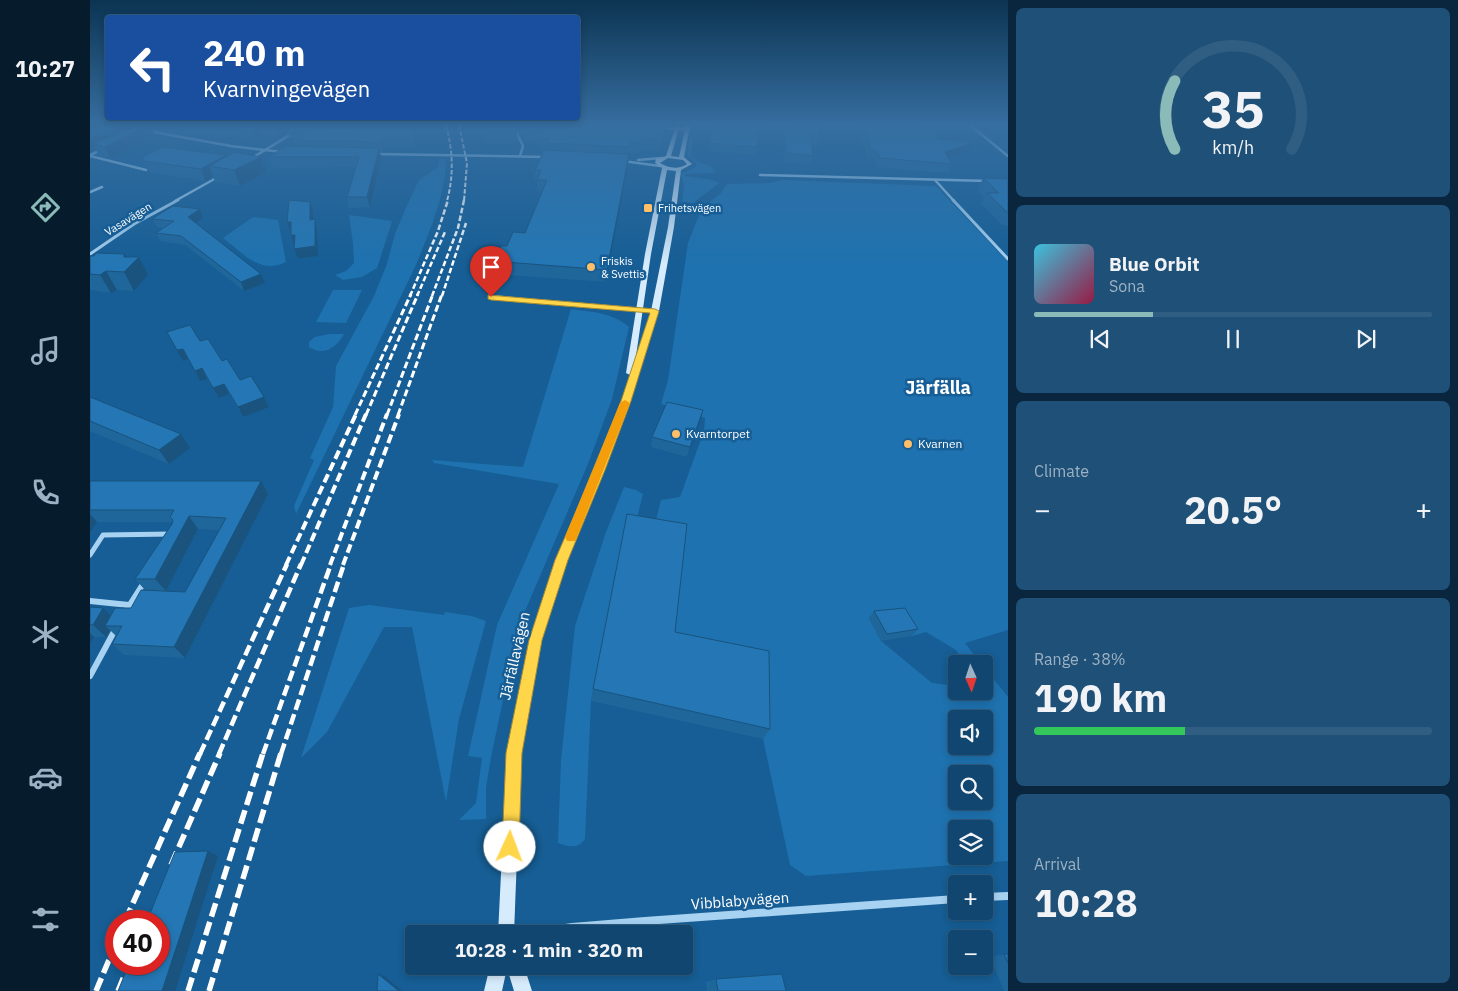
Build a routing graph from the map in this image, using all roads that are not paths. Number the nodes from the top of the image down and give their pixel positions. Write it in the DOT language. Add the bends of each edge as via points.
graph roads {
  1 [pos="661,171"];
  2 [pos="678,171"];
  3 [pos="226,172"];
  4 [pos="760,175"];
  5 [pos="935,180"];
  6 [pos="990,182"];
  7 [pos="102,187"];
  8 [pos="90,192"];
  9 [pos="90,247"];
  10 [pos="96,249"];
  11 [pos="90,254"];
  12 [pos="1008,259"];
  13 [pos="491,297"];
  14 [pos="639,310"];
  15 [pos="655,311"];
  16 [pos="626,401"];
  17 [pos="173,542"];
  18 [pos="90,556"];
  19 [pos="151,573"];
  20 [pos="90,601"];
  21 [pos="129,605"];
  22 [pos="90,676"];
  23 [pos="1008,896"];
  24 [pos="993,897"];
  25 [pos="948,900"];
  26 [pos="506,925"];
  27 [pos="596,925"];
  28 [pos="497,975"];
  29 [pos="518,975"];
  30 [pos="493,991"];
  31 [pos="523,991"];
  1 -- 14 [label="street, Järfällavägen"];
  2 -- 15 [label="street, Järfällavägen" via="672,227"];
  3 -- 10 [label="street, Vasavägen"];
  4 -- 5 [label="street"];
  5 -- 6 [label="street"];
  5 -- 12 [label="street"];
  7 -- 8 [label="street"];
  9 -- 10 [label="street"];
  10 -- 11 [label="street, Vasavägen"];
  13 -- 14 [label="street"];
  14 -- 15 [label="street"];
  14 -- 16 [label="street, Järfällavägen"];
  15 -- 16 [label="street, Järfällavägen"];
  16 -- 26 [label="street, Järfällavägen" via="562,560 536,640 514,753"];
  17 -- 18 [label="street" via="178,534 103,535"];
  19 -- 21 [label="street"];
  20 -- 21 [label="street"];
  21 -- 22 [label="street"];
  23 -- 24 [label="street"];
  25 -- 27 [label="street, Vibblabyvägen"];
  28 -- 30 [label="street"];
  29 -- 31 [label="street"];
}
